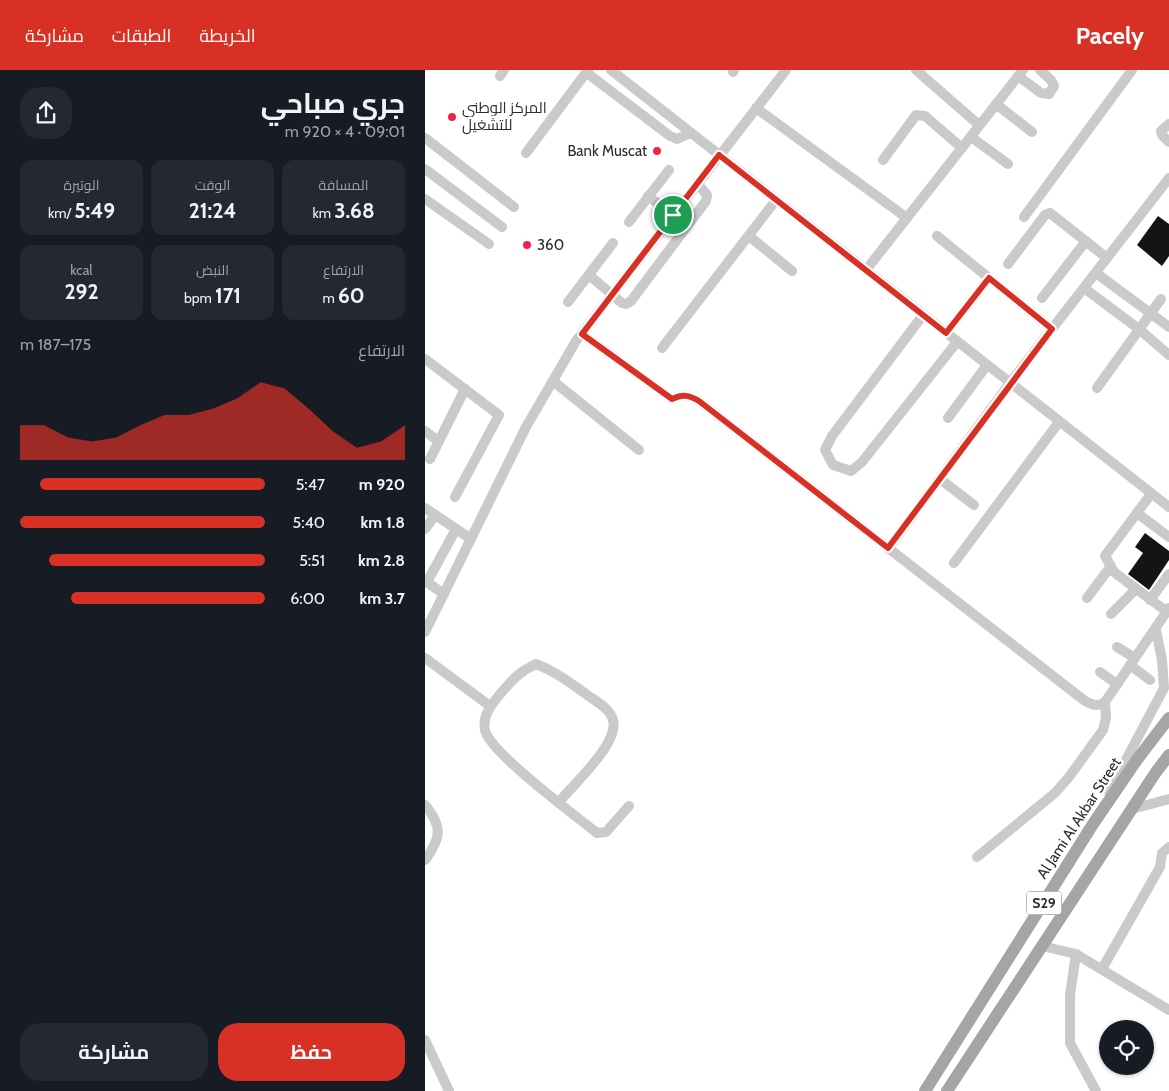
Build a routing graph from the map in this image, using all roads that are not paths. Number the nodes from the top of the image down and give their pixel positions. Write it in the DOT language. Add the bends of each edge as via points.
graph roads {
  1 [pos="611,70"];
  2 [pos="785,70"];
  3 [pos="915,70"];
  4 [pos="1040,70"];
  5 [pos="1132,70"];
  6 [pos="587,71"];
  7 [pos="1021,73"];
  8 [pos="996,104"];
  9 [pos="756,108"];
  10 [pos="1169,124"];
  11 [pos="979,125"];
  12 [pos="1033,132"];
  13 [pos="691,133"];
  14 [pos="971,137"];
  15 [pos="425,138"];
  16 [pos="1169,142"];
  17 [pos="961,148"];
  18 [pos="527,153"];
  19 [pos="719,155"];
  20 [pos="883,160"];
  21 [pos="1008,164"];
  22 [pos="425,169"];
  23 [pos="669,170"];
  24 [pos="1169,178"];
  25 [pos="697,183"];
  26 [pos="648,196"];
  27 [pos="425,199"];
  28 [pos="777,200"];
  29 [pos="513,206"];
  30 [pos="673,215"];
  31 [pos="1024,217"];
  32 [pos="907,218"];
  33 [pos="629,222"];
  34 [pos="502,227"];
  35 [pos="749,236"];
  36 [pos="937,236"];
  37 [pos="1086,241"];
  38 [pos="613,243"];
  39 [pos="489,244"];
  40 [pos="1107,258"];
  41 [pos="1008,264"];
  42 [pos="865,270"];
  43 [pos="792,271"];
  44 [pos="1096,272"];
  45 [pos="589,275"];
  46 [pos="989,278"];
  47 [pos="1084,288"];
  48 [pos="612,295"];
  49 [pos="1042,298"];
  50 [pos="1161,299"];
  51 [pos="568,302"];
  52 [pos="1150,313"];
  53 [pos="923,315"];
  54 [pos="1169,327"];
  55 [pos="1052,329"];
  56 [pos="1139,329"];
  57 [pos="946,333"];
  58 [pos="582,334"];
  59 [pos="957,342"];
  60 [pos="662,348"];
  61 [pos="1169,355"];
  62 [pos="425,359"];
  63 [pos="987,365"];
  64 [pos="553,381"];
  65 [pos="1010,383"];
  66 [pos="1097,388"];
  67 [pos="465,389"];
  68 [pos="948,418"];
  69 [pos="1059,422"];
  70 [pos="425,431"];
  71 [pos="438,441"];
  72 [pos="639,450"];
  73 [pos="430,459"];
  74 [pos="940,479"];
  75 [pos="1151,494"];
  76 [pos="455,497"];
  77 [pos="974,505"];
  78 [pos="1169,507"];
  79 [pos="425,508"];
  80 [pos="1137,513"];
  81 [pos="435,515"];
  82 [pos="425,529"];
  83 [pos="456,529"];
  84 [pos="1169,537"];
  85 [pos="471,539"];
  86 [pos="888,548"];
  87 [pos="954,563"];
  88 [pos="1111,566"];
  89 [pos="1169,574"];
  90 [pos="426,581"];
  91 [pos="1136,589"];
  92 [pos="444,594"];
  93 [pos="1087,598"];
  94 [pos="1149,600"];
  95 [pos="1168,610"];
  96 [pos="1111,614"];
  97 [pos="428,617"];
  98 [pos="1156,630"];
  99 [pos="425,632"];
  100 [pos="1117,646"];
  101 [pos="425,658"];
  102 [pos="1132,662"];
  103 [pos="1100,672"];
  104 [pos="1150,680"];
  105 [pos="1117,684"];
  106 [pos="1105,702"];
  107 [pos="489,706"];
  108 [pos="1169,718"];
  109 [pos="1168,758"];
  110 [pos="1169,799"];
  111 [pos="559,802"];
  112 [pos="425,805"];
  113 [pos="629,806"];
  114 [pos="1132,809"];
  115 [pos="1093,824"];
  116 [pos="1169,847"];
  117 [pos="977,857"];
  118 [pos="425,860"];
  119 [pos="1042,946"];
  120 [pos="1076,954"];
  121 [pos="1102,969"];
  122 [pos="1169,1010"];
  123 [pos="425,1040"];
  124 [pos="449,1091"];
  125 [pos="925,1091"];
  126 [pos="947,1091"];
  127 [pos="1096,1091"];
  1 -- 13 [label="street"];
  2 -- 9 [label="street"];
  3 -- 11 [label="street"];
  4 -- 7 [label="street" via="1054,86 1049,94 1041,93"];
  5 -- 31 [label="street"];
  6 -- 13 [label="street" via="670,136 677,139"];
  6 -- 18 [label="street"];
  7 -- 8 [label="street"];
  8 -- 11 [label="street"];
  8 -- 12 [label="street"];
  9 -- 19 [label="street"];
  9 -- 32 [label="street"];
  10 -- 16 [label="street" via="1161,131"];
  11 -- 14 [label="street"];
  13 -- 19 [label="street"];
  14 -- 17 [label="street"];
  14 -- 21 [label="street"];
  15 -- 29 [label="street"];
  17 -- 20 [label="street" via="919,114"];
  17 -- 32 [label="street"];
  19 -- 25 [label="street"];
  19 -- 28 [label="street"];
  22 -- 34 [label="street"];
  23 -- 26 [label="street"];
  24 -- 40 [label="street"];
  25 -- 30 [label="street"];
  25 -- 48 [label="street" via="707,195 703,206 631,300 626,304"];
  26 -- 30 [label="street"];
  26 -- 33 [label="street"];
  27 -- 39 [label="street"];
  28 -- 35 [label="street"];
  28 -- 42 [label="street"];
  30 -- 48 [label="street"];
  32 -- 42 [label="street"];
  35 -- 43 [label="street"];
  35 -- 60 [label="street"];
  36 -- 46 [label="street"];
  37 -- 40 [label="street"];
  37 -- 41 [label="street" via="1050,213"];
  37 -- 49 [label="street"];
  38 -- 45 [label="street"];
  40 -- 44 [label="street"];
  42 -- 53 [label="street"];
  44 -- 47 [label="street"];
  44 -- 52 [label="street"];
  45 -- 48 [label="street"];
  45 -- 51 [label="street"];
  46 -- 55 [label="street"];
  46 -- 57 [label="street"];
  47 -- 55 [label="street"];
  47 -- 56 [label="street"];
  48 -- 58 [label="street"];
  50 -- 52 [label="street"];
  52 -- 54 [label="street"];
  52 -- 56 [label="street"];
  53 -- 57 [label="street"];
  53 -- 59 [label="street" via="832,436 825,450 833,465 851,471 861,462"];
  55 -- 65 [label="street"];
  56 -- 61 [label="street"];
  56 -- 66 [label="street"];
  57 -- 59 [label="street"];
  58 -- 64 [label="street"];
  58 -- 86 [label="street" via="672,399 681,395 699,401"];
  59 -- 63 [label="street"];
  62 -- 67 [label="street"];
  63 -- 65 [label="street"];
  63 -- 68 [label="street"];
  64 -- 72 [label="street"];
  64 -- 85 [label="street" via="526,427"];
  65 -- 69 [label="street"];
  65 -- 74 [label="street"];
  67 -- 71 [label="street"];
  67 -- 76 [label="street" via="499,415"];
  69 -- 75 [label="street"];
  69 -- 87 [label="street"];
  70 -- 71 [label="street"];
  71 -- 73 [label="street"];
  74 -- 77 [label="street"];
  74 -- 86 [label="street"];
  75 -- 78 [label="street"];
  75 -- 80 [label="street"];
  79 -- 81 [label="street"];
  80 -- 84 [label="street"];
  80 -- 88 [label="street" via="1105,556"];
  81 -- 82 [label="street"];
  81 -- 83 [label="street"];
  83 -- 85 [label="street"];
  83 -- 90 [label="street"];
  85 -- 92 [label="street"];
  86 -- 106 [label="street" via="1085,701 1099,706"];
  88 -- 91 [label="street"];
  88 -- 93 [label="street"];
  89 -- 94 [label="street"];
  90 -- 92 [label="street"];
  91 -- 94 [label="street"];
  91 -- 96 [label="street"];
  92 -- 97 [label="street"];
  94 -- 95 [label="street"];
  95 -- 98 [label="street"];
  97 -- 99 [label="street"];
  98 -- 102 [label="street"];
  98 -- 115 [label="street" via="1164,688"];
  100 -- 102 [label="street"];
  101 -- 107 [label="street"];
  102 -- 104 [label="street"];
  102 -- 105 [label="street"];
  103 -- 105 [label="street"];
  105 -- 106 [label="street"];
  106 -- 117 [label="street" via="1103,730 1069,777 1055,793"];
  107 -- 111 [label="street" via="484,721 489,742"];
  107 -- 111 [label="street" via="520,671 536,664 552,670 605,708 613,719 614,731 609,744"];
  108 -- 115 [label="main road, Al Jami Al Akbar Street / S29"];
  109 -- 114 [label="main road, S29"];
  110 -- 114 [label="street"];
  111 -- 113 [label="street" via="597,834 607,832"];
  112 -- 118 [label="street" via="435,817 439,834 434,849"];
  114 -- 119 [label="main road, S29"];
  115 -- 125 [label="main road, Al Jami Al Akbar Street / S29"];
  116 -- 121 [label="street" via="1162,852 1159,867"];
  119 -- 120 [label="street"];
  119 -- 126 [label="main road, S29"];
  120 -- 121 [label="street"];
  120 -- 127 [label="street" via="1070,995 1070,1043"];
  121 -- 122 [label="street"];
  123 -- 124 [label="street"];
}
